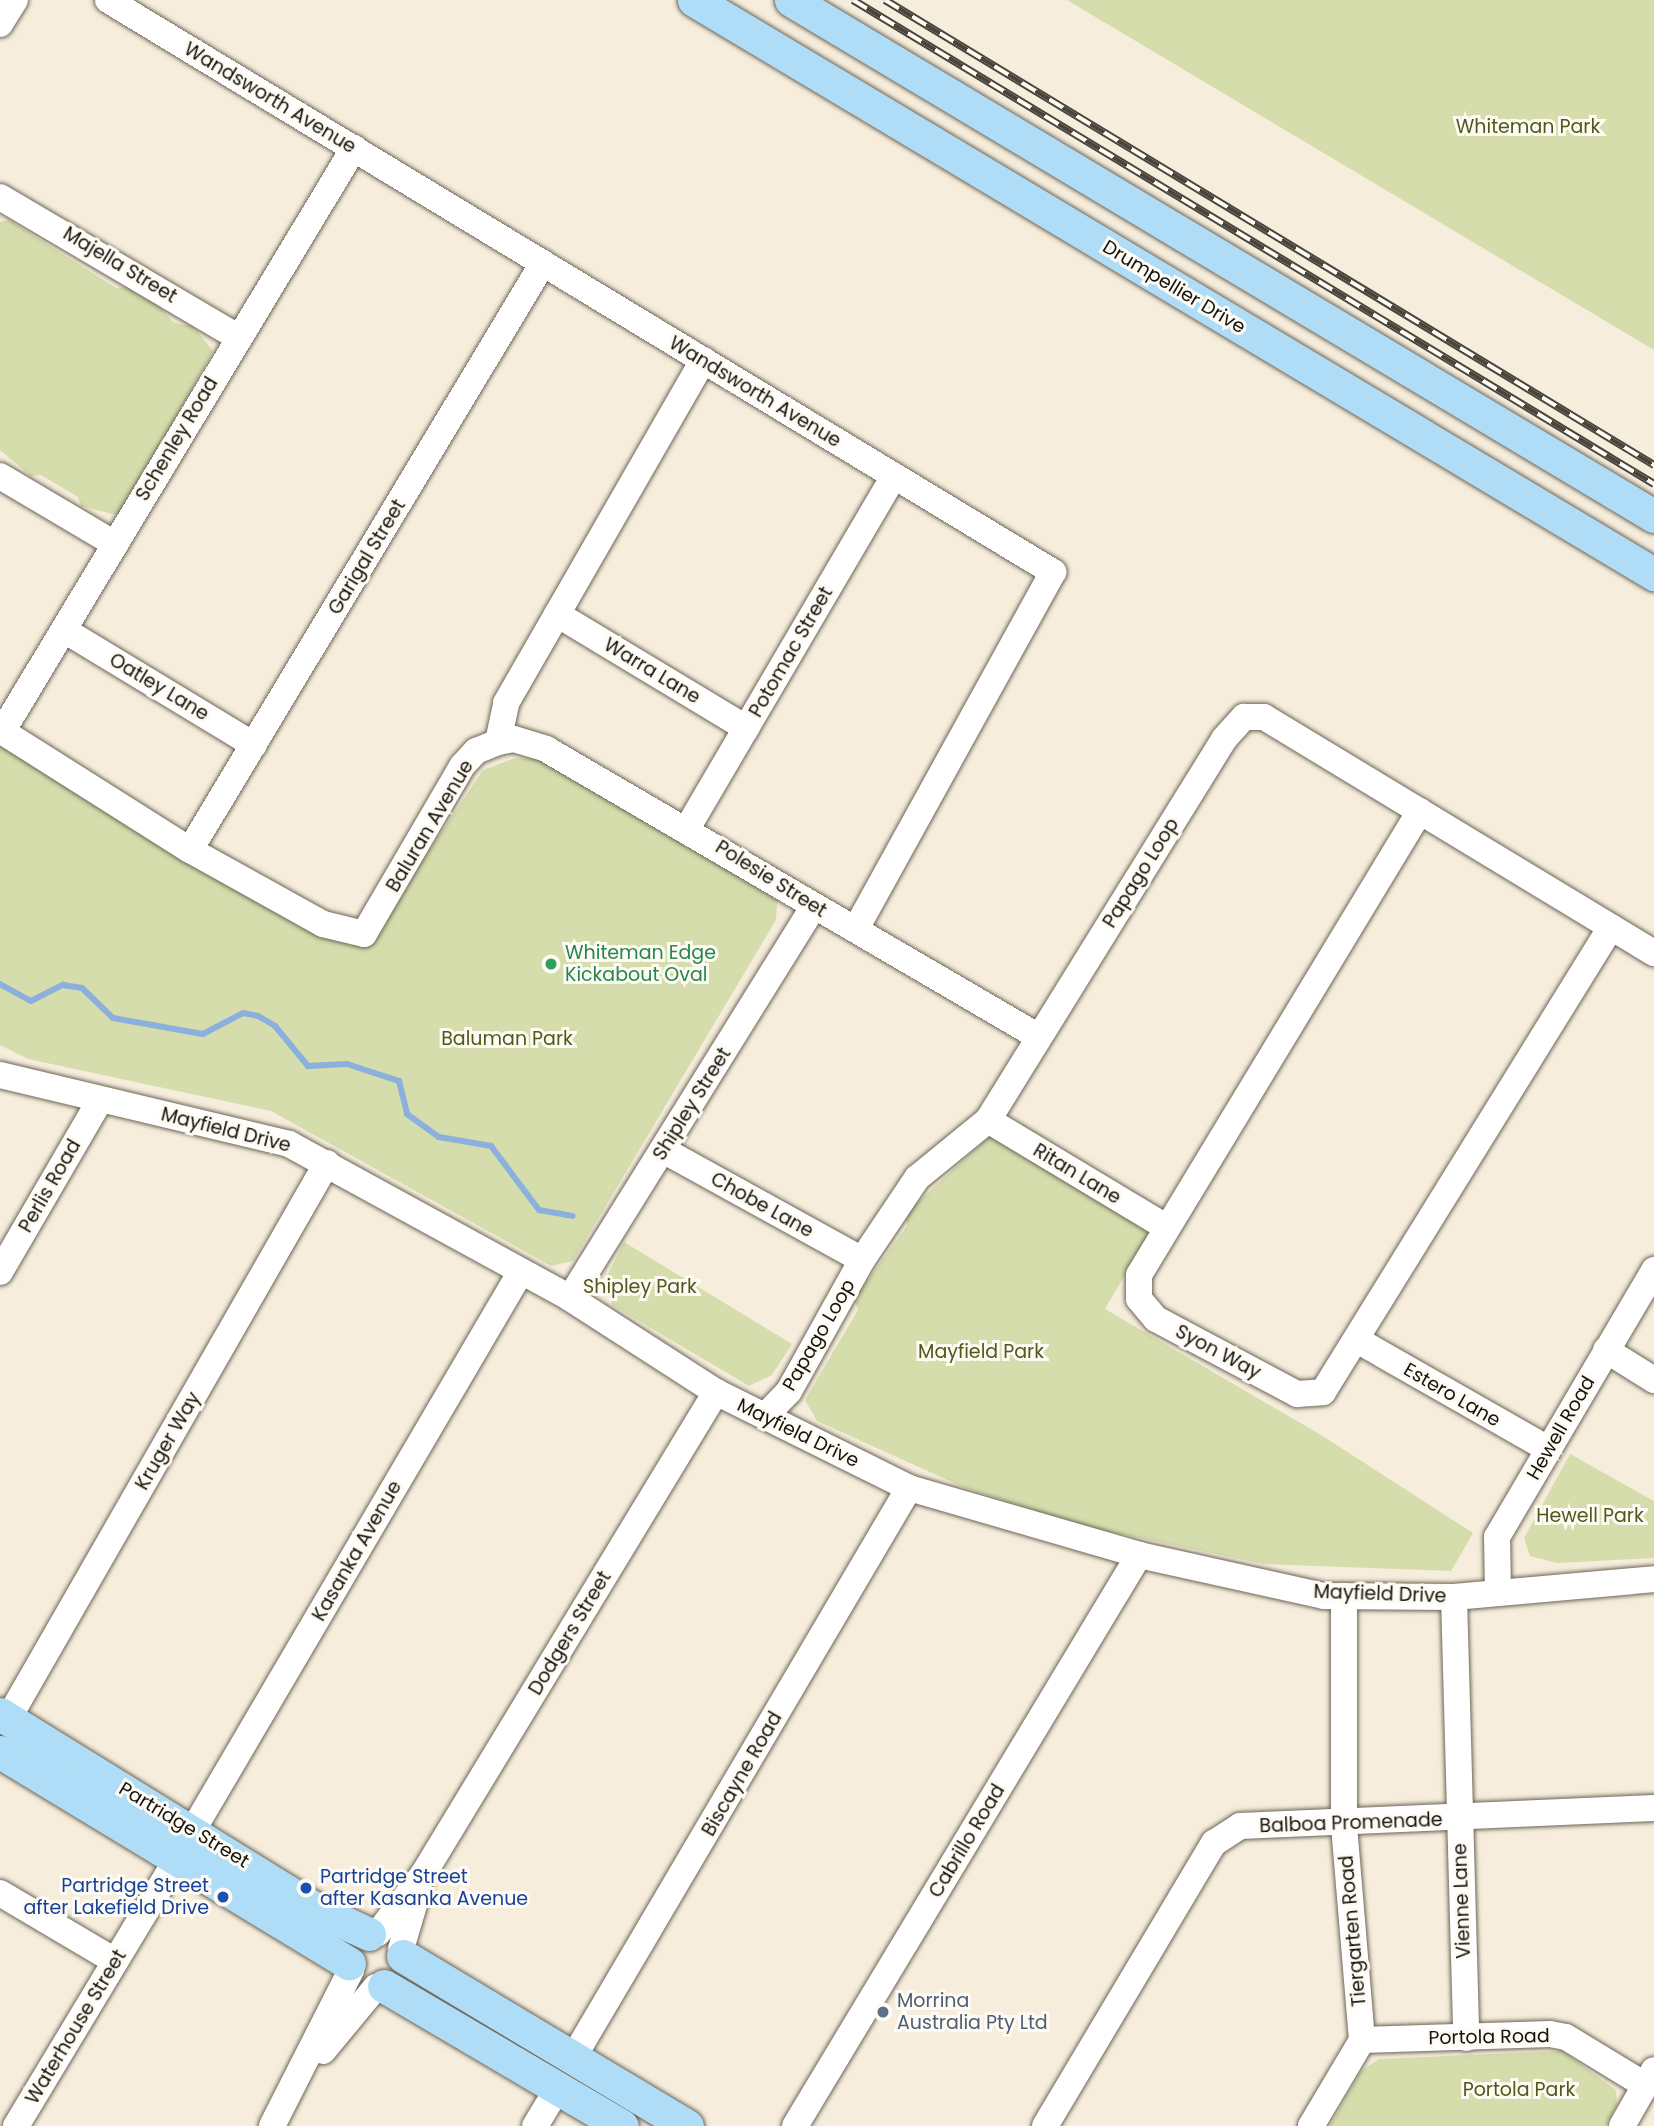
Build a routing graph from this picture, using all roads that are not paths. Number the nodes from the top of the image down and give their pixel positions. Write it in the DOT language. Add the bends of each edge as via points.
graph roads {
  1 [pos="15,0"];
  2 [pos="108,0"];
  3 [pos="694,0"];
  4 [pos="791,0"];
  5 [pos="0,24"];
  6 [pos="354,148"];
  7 [pos="0,197"];
  8 [pos="543,263"];
  9 [pos="238,337"];
  10 [pos="703,360"];
  11 [pos="0,476"];
  12 [pos="894,476"];
  13 [pos="1654,516"];
  14 [pos="115,544"];
  15 [pos="1654,574"];
  16 [pos="557,614"];
  17 [pos="64,630"];
  18 [pos="746,728"];
  19 [pos="1,731"];
  20 [pos="498,742"];
  21 [pos="254,745"];
  22 [pos="1420,811"];
  23 [pos="688,827"];
  24 [pos="190,850"];
  25 [pos="813,908"];
  26 [pos="1611,927"];
  27 [pos="856,929"];
  28 [pos="1654,953"];
  29 [pos="1039,1037"];
  30 [pos="0,1074"];
  31 [pos="100,1100"];
  32 [pos="988,1120"];
  33 [pos="663,1150"];
  34 [pos="327,1163"];
  35 [pos="1166,1227"];
  36 [pos="862,1260"];
  37 [pos="1654,1270"];
  38 [pos="0,1272"];
  39 [pos="520,1273"];
  40 [pos="570,1298"];
  41 [pos="1357,1340"];
  42 [pos="1606,1350"];
  43 [pos="1654,1380"];
  44 [pos="716,1392"];
  45 [pos="766,1415"];
  46 [pos="1548,1449"];
  47 [pos="909,1488"];
  48 [pos="1139,1555"];
  49 [pos="1654,1579"];
  50 [pos="1498,1593"];
  51 [pos="1344,1596"];
  52 [pos="1454,1597"];
  53 [pos="4,1716"];
  54 [pos="0,1752"];
  55 [pos="1654,1808"];
  56 [pos="1459,1819"];
  57 [pos="1344,1825"];
  58 [pos="186,1843"];
  59 [pos="0,1893"];
  60 [pos="387,1943"];
  61 [pos="115,1961"];
  62 [pos="365,1976"];
  63 [pos="1466,2038"];
  64 [pos="1362,2040"];
  65 [pos="573,2058"];
  66 [pos="1650,2078"];
  67 [pos="558,2088"];
  68 [pos="16,2126"];
  69 [pos="272,2126"];
  70 [pos="535,2126"];
  71 [pos="622,2126"];
  72 [pos="687,2126"];
  73 [pos="795,2126"];
  74 [pos="1045,2126"];
  75 [pos="1311,2126"];
  76 [pos="1622,2126"];
  1 -- 5 [label="street"];
  2 -- 6 [label="street, Wandsworth Avenue"];
  3 -- 15 [label="main road, Drumpellier Drive"];
  4 -- 13 [label="main road"];
  6 -- 8 [label="street, Wandsworth Avenue"];
  6 -- 9 [label="street, Schenley Road"];
  7 -- 9 [label="street, Majella Street"];
  8 -- 10 [label="street, Wandsworth Avenue"];
  8 -- 21 [label="street, Garigal Street"];
  9 -- 14 [label="street, Schenley Road"];
  10 -- 12 [label="street, Wandsworth Avenue"];
  10 -- 16 [label="street"];
  11 -- 14 [label="street"];
  12 -- 18 [label="street, Potomac Street"];
  12 -- 27 [label="street, Wandsworth Avenue" via="1053,572"];
  14 -- 17 [label="street, Schenley Road"];
  16 -- 18 [label="street, Warra Lane"];
  16 -- 20 [label="street" via="506,703"];
  17 -- 19 [label="street, Schenley Road"];
  17 -- 21 [label="street, Oatley Lane"];
  18 -- 23 [label="street, Potomac Street"];
  19 -- 24 [label="street, Baluran Avenue"];
  20 -- 23 [label="street, Polesie Street" via="514,739 546,749"];
  20 -- 24 [label="street, Baluran Avenue" via="476,751 463,766 364,934 323,924"];
  21 -- 24 [label="street, Garigal Street"];
  22 -- 26 [label="street, Papago Loop"];
  22 -- 29 [label="street, Papago Loop" via="1264,717 1244,717 1224,739"];
  22 -- 35 [label="street, Syon Way"];
  23 -- 25 [label="street, Polesie Street"];
  25 -- 27 [label="street, Polesie Street"];
  25 -- 33 [label="street, Shipley Street"];
  26 -- 28 [label="street, Papago Loop"];
  26 -- 41 [label="street, Syon Way"];
  27 -- 29 [label="street, Polesie Street"];
  29 -- 32 [label="street, Papago Loop"];
  30 -- 31 [label="street, Mayfield Drive"];
  31 -- 34 [label="street, Mayfield Drive" via="247,1132"];
  31 -- 38 [label="street, Perlis Road"];
  32 -- 35 [label="street, Ritan Lane"];
  32 -- 36 [label="street, Papago Loop" via="917,1178"];
  33 -- 36 [label="street, Chobe Lane"];
  33 -- 40 [label="street, Shipley Street"];
  34 -- 39 [label="street, Mayfield Drive"];
  34 -- 53 [label="street, Kruger Way"];
  35 -- 41 [label="street, Syon Way" via="1139,1275 1139,1299 1156,1319 1297,1394 1323,1392"];
  36 -- 45 [label="street, Papago Loop" via="789,1391"];
  37 -- 42 [label="street, Hewell Road"];
  39 -- 40 [label="street, Mayfield Drive"];
  39 -- 58 [label="street, Kasanka Avenue"];
  40 -- 44 [label="street, Mayfield Drive"];
  41 -- 46 [label="street, Estero Lane"];
  42 -- 43 [label="street"];
  42 -- 46 [label="street, Hewell Road"];
  44 -- 45 [label="street, Mayfield Drive"];
  44 -- 60 [label="street, Dodgers Street" via="424,1873"];
  45 -- 47 [label="street, Mayfield Drive"];
  46 -- 50 [label="street, Hewell Road" via="1497,1537"];
  47 -- 48 [label="street, Mayfield Drive"];
  47 -- 65 [label="street, Biscayne Road"];
  48 -- 51 [label="street, Mayfield Drive"];
  48 -- 73 [label="street, Cabrillo Road"];
  49 -- 50 [label="street, Mayfield Drive"];
  50 -- 52 [label="street, Mayfield Drive"];
  51 -- 52 [label="street, Mayfield Drive"];
  51 -- 57 [label="street, Tiergarten Road"];
  52 -- 56 [label="street, Vienne Lane"];
  53 -- 58 [label="main road, Partridge Street"];
  54 -- 58 [label="main road, Partridge Street"];
  55 -- 56 [label="street, Balboa Promenade"];
  56 -- 57 [label="street, Balboa Promenade"];
  56 -- 63 [label="street, Vienne Lane"];
  57 -- 64 [label="street, Tiergarten Road"];
  57 -- 74 [label="street, Balboa Promenade" via="1240,1826 1214,1843"];
  58 -- 60 [label="main road, Partridge Street"];
  58 -- 61 [label="street, Waterhouse Street"];
  58 -- 62 [label="main road, Partridge Street"];
  59 -- 61 [label="street"];
  60 -- 62 [label="main road" via="400,1971"];
  60 -- 62 [label="main road" via="352,1948"];
  60 -- 65 [label="main road, Partridge Street"];
  61 -- 68 [label="street, Waterhouse Street"];
  62 -- 67 [label="main road, Partridge Street"];
  62 -- 69 [label="street"];
  63 -- 64 [label="street, Portola Road"];
  63 -- 66 [label="street, Portola Road" via="1566,2037"];
  64 -- 75 [label="street"];
  65 -- 72 [label="main road, Partridge Street"];
  66 -- 76 [label="street"];
  67 -- 70 [label="street"];
  67 -- 71 [label="main road, Partridge Street"];
}
